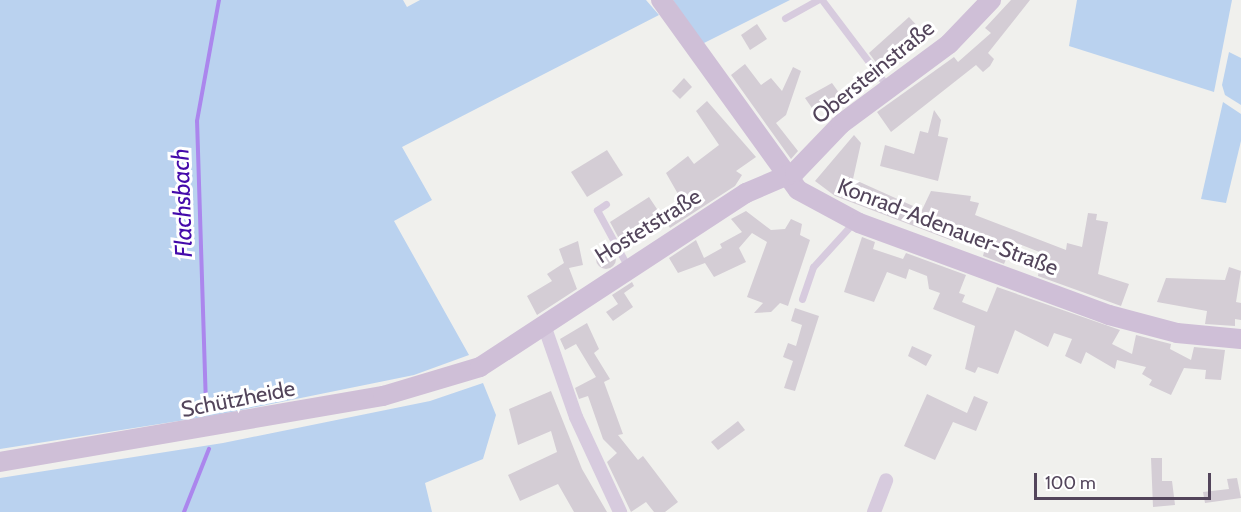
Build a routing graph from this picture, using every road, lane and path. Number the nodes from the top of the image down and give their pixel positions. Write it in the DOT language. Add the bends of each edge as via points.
graph roads {
  1 [pos="661,0"];
  2 [pos="817,0"];
  3 [pos="822,0"];
  4 [pos="991,0"];
  5 [pos="785,18"];
  6 [pos="887,86"];
  7 [pos="784,177"];
  8 [pos="606,204"];
  9 [pos="854,220"];
  10 [pos="628,267"];
  11 [pos="802,299"];
  12 [pos="545,328"];
  13 [pos="1241,339"];
  14 [pos="480,367"];
  15 [pos="0,462"];
  16 [pos="886,480"];
  17 [pos="620,512"];
  18 [pos="874,512"];
  1 -- 7 [label="street, Konrad-Adenauer-Straße"];
  2 -- 5 [label="lane"];
  3 -- 6 [label="lane"];
  4 -- 6 [label="street, Obersteinstraße" via="948,44"];
  6 -- 7 [label="street, Obersteinstraße"];
  7 -- 9 [label="street, Konrad-Adenauer-Straße"];
  7 -- 10 [label="street, Hostetstraße" via="746,193"];
  8 -- 10 [label="lane" via="597,210"];
  9 -- 11 [label="lane" via="813,267"];
  9 -- 13 [label="street, Konrad-Adenauer-Straße" via="1109,315 1177,333"];
  10 -- 12 [label="street, Hostetstraße"];
  12 -- 14 [label="street, Hostetstraße"];
  12 -- 17 [label="street" via="576,417"];
  14 -- 15 [label="street, Schützheide" via="383,396"];
  16 -- 18 [label="street"];
}
